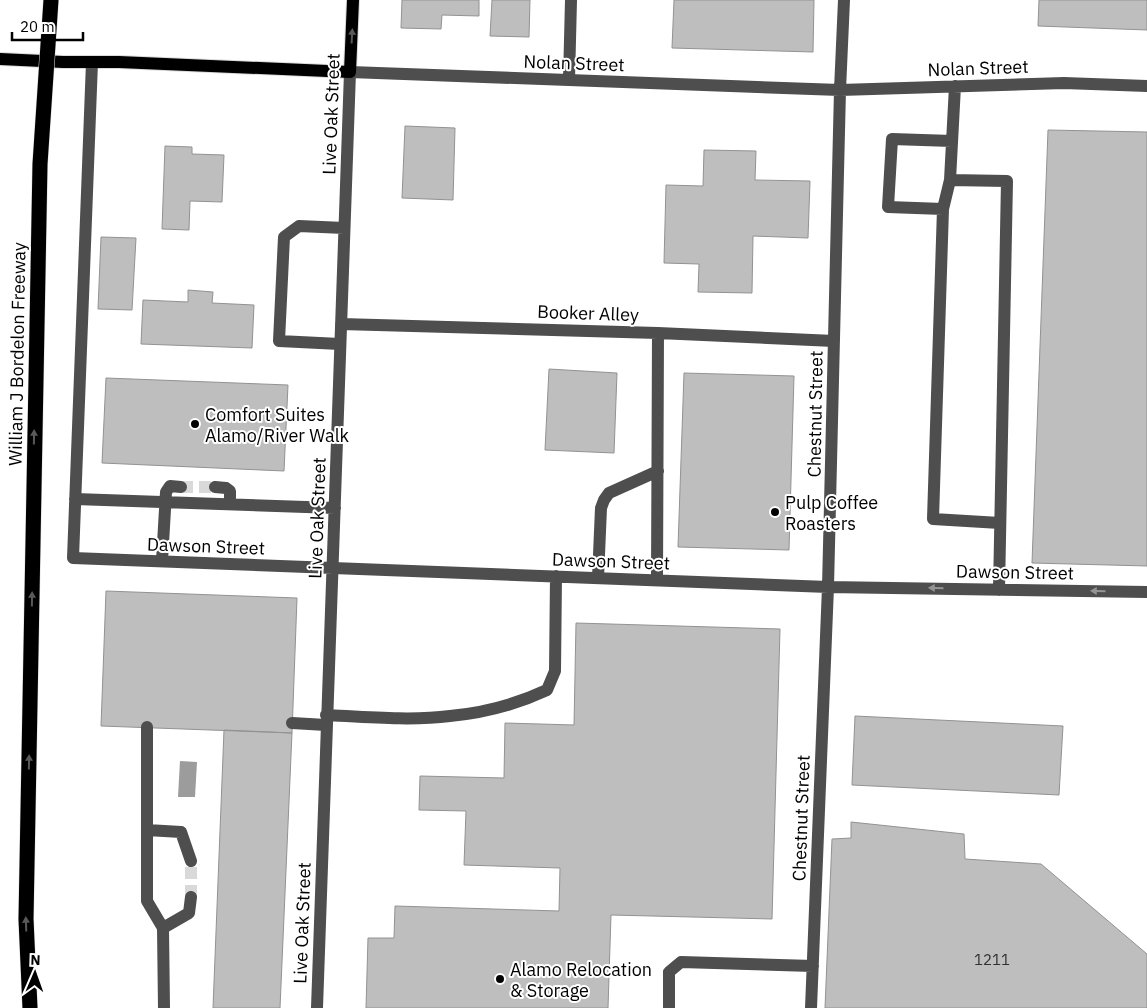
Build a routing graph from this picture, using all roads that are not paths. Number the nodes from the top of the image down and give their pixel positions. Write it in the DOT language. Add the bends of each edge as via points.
graph roads {
  1 [pos="51,0"];
  2 [pos="353,0"];
  3 [pos="571,0"];
  4 [pos="844,0"];
  5 [pos="0,60"];
  6 [pos="92,62"];
  7 [pos="350,72"];
  8 [pos="569,80"];
  9 [pos="955,86"];
  10 [pos="1147,86"];
  11 [pos="840,90"];
  12 [pos="952,141"];
  13 [pos="950,180"];
  14 [pos="943,210"];
  15 [pos="344,228"];
  16 [pos="341,324"];
  17 [pos="658,333"];
  18 [pos="834,341"];
  19 [pos="340,344"];
  20 [pos="658,471"];
  21 [pos="181,486"];
  22 [pos="214,487"];
  23 [pos="75,499"];
  24 [pos="165,503"];
  25 [pos="230,504"];
  26 [pos="336,508"];
  27 [pos="1000,523"];
  28 [pos="162,562"];
  29 [pos="332,568"];
  30 [pos="556,576"];
  31 [pos="598,578"];
  32 [pos="657,580"];
  33 [pos="828,587"];
  34 [pos="999,590"];
  35 [pos="1147,592"];
  36 [pos="326,720"];
  37 [pos="292,723"];
  38 [pos="146,727"];
  39 [pos="147,830"];
  40 [pos="191,861"];
  41 [pos="190,897"];
  42 [pos="163,928"];
  43 [pos="813,966"];
  44 [pos="30,1008"];
  45 [pos="164,1008"];
  46 [pos="317,1008"];
  47 [pos="669,1008"];
  48 [pos="811,1008"];
  44 -- 1 [label="highway, William J Bordelon Freeway, one-way, bridge" via="26,919 39,204"];
  7 -- 2 [label="main road, Live Oak Street, one-way"];
  3 -- 8 [label="street"];
  4 -- 11 [label="street, Chestnut Street"];
  5 -- 6 [label="main road, Nolan Street"];
  6 -- 7 [label="main road, Nolan Street"];
  6 -- 23 [label="street"];
  7 -- 8 [label="street, Nolan Street"];
  7 -- 15 [label="street, Live Oak Street"];
  8 -- 11 [label="street, Nolan Street"];
  9 -- 10 [label="street, Nolan Street" via="1064,83"];
  9 -- 11 [label="street, Nolan Street"];
  9 -- 12 [label="street"];
  11 -- 18 [label="street, Chestnut Street"];
  12 -- 13 [label="street"];
  12 -- 14 [label="street" via="892,139 888,207"];
  13 -- 14 [label="street"];
  13 -- 27 [label="street" via="1007,181"];
  14 -- 27 [label="street" via="933,519"];
  15 -- 16 [label="street, Live Oak Street"];
  15 -- 19 [label="street" via="299,226 284,237 279,342"];
  16 -- 17 [label="street, Booker Alley"];
  16 -- 19 [label="street, Live Oak Street"];
  17 -- 18 [label="street, Booker Alley"];
  17 -- 20 [label="street"];
  18 -- 33 [label="street, Chestnut Street"];
  19 -- 26 [label="street, Live Oak Street"];
  20 -- 31 [label="street" via="609,493 604,500"];
  20 -- 32 [label="street"];
  21 -- 24 [label="street" via="170,486"];
  22 -- 25 [label="street" via="230,491"];
  23 -- 24 [label="street"];
  23 -- 28 [label="street, Dawson Street" via="73,558"];
  24 -- 25 [label="street"];
  24 -- 28 [label="street"];
  25 -- 26 [label="street"];
  26 -- 29 [label="street, Live Oak Street"];
  27 -- 34 [label="street"];
  28 -- 29 [label="street, Dawson Street"];
  29 -- 30 [label="street, Dawson Street"];
  29 -- 36 [label="street, Live Oak Street"];
  30 -- 31 [label="street, Dawson Street"];
  30 -- 36 [label="street" via="555,671 547,690 523,701 450,716"];
  31 -- 32 [label="street, Dawson Street"];
  32 -- 33 [label="street, Dawson Street"];
  34 -- 33 [label="street, Dawson Street, one-way"];
  33 -- 43 [label="street, Chestnut Street"];
  35 -- 34 [label="street, Dawson Street, one-way"];
  36 -- 37 [label="street"];
  36 -- 46 [label="street, Live Oak Street"];
  38 -- 39 [label="street"];
  39 -- 40 [label="street" via="181,832"];
  39 -- 42 [label="street" via="147,901"];
  41 -- 42 [label="street" via="189,913"];
  42 -- 45 [label="street"];
  43 -- 47 [label="street" via="681,962 669,972"];
  43 -- 48 [label="street, Chestnut Street"];
}
